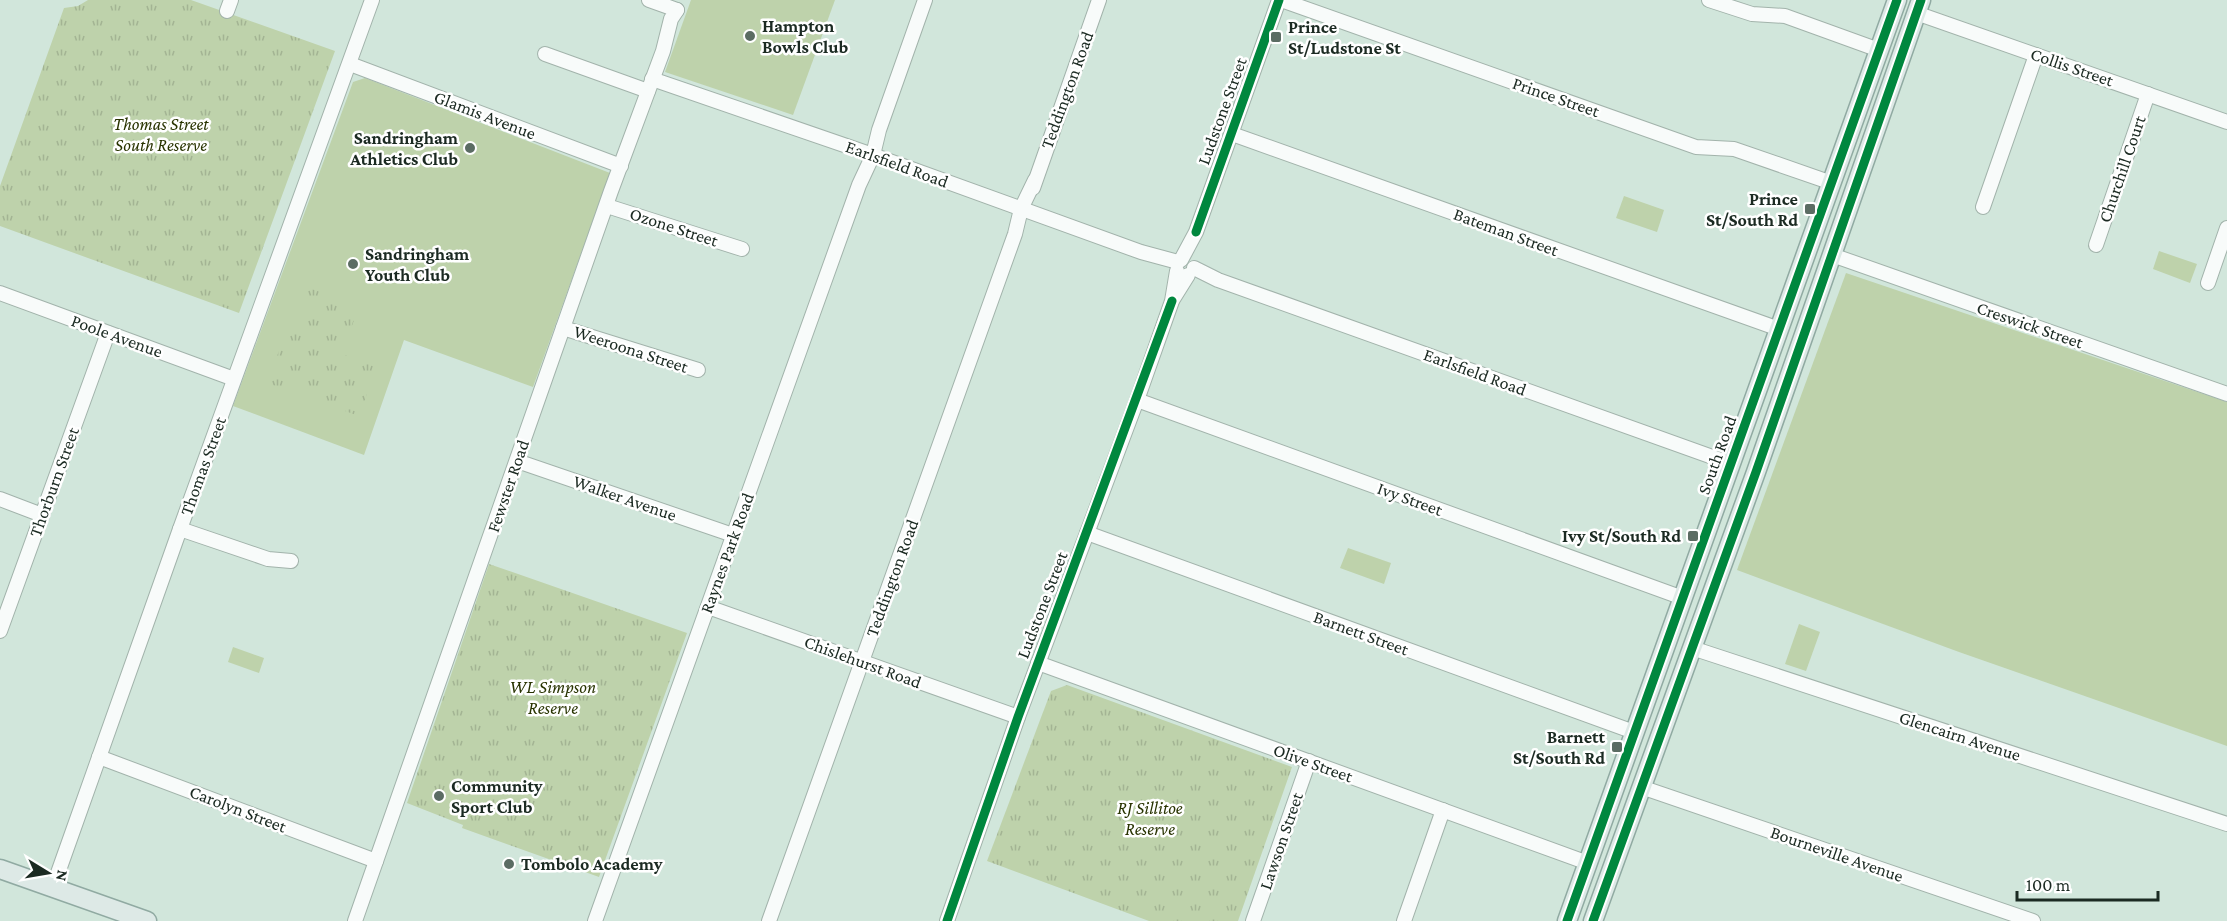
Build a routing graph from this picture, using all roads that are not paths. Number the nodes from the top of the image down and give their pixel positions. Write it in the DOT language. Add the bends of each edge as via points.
graph roads {
  1 [pos="373,0"];
  2 [pos="649,0"];
  3 [pos="925,0"];
  4 [pos="1099,0"];
  5 [pos="1280,0"];
  6 [pos="1709,0"];
  7 [pos="1897,0"];
  8 [pos="679,5"];
  9 [pos="1919,7"];
  10 [pos="1880,50"];
  11 [pos="545,54"];
  12 [pos="2036,55"];
  13 [pos="1901,58"];
  14 [pos="350,64"];
  15 [pos="650,85"];
  16 [pos="2148,94"];
  17 [pos="2227,122"];
  18 [pos="1232,134"];
  19 [pos="870,154"];
  20 [pos="621,166"];
  21 [pos="1832,183"];
  22 [pos="607,206"];
  23 [pos="1983,207"];
  24 [pos="1024,210"];
  25 [pos="2227,228"];
  26 [pos="2096,245"];
  27 [pos="742,249"];
  28 [pos="1832,255"];
  29 [pos="1184,268"];
  30 [pos="2208,283"];
  31 [pos="0,293"];
  32 [pos="563,327"];
  33 [pos="1779,330"];
  34 [pos="108,333"];
  35 [pos="698,370"];
  36 [pos="234,379"];
  37 [pos="2227,394"];
  38 [pos="1137,400"];
  39 [pos="517,461"];
  40 [pos="1732,464"];
  41 [pos="1756,472"];
  42 [pos="0,499"];
  43 [pos="42,515"];
  44 [pos="180,529"];
  45 [pos="1087,533"];
  46 [pos="733,535"];
  47 [pos="291,561"];
  48 [pos="1683,598"];
  49 [pos="708,607"];
  50 [pos="0,631"];
  51 [pos="1692,648"];
  52 [pos="862,662"];
  53 [pos="1038,663"];
  54 [pos="1018,717"];
  55 [pos="1634,732"];
  56 [pos="99,757"];
  57 [pos="1309,761"];
  58 [pos="1641,787"];
  59 [pos="1443,810"];
  60 [pos="2227,824"];
  61 [pos="376,861"];
  62 [pos="1588,862"];
  63 [pos="0,869"];
  64 [pos="1611,872"];
  65 [pos="53,887"];
  66 [pos="108,914"];
  67 [pos="147,921"];
  68 [pos="355,921"];
  69 [pos="595,921"];
  70 [pos="769,921"];
  71 [pos="946,921"];
  72 [pos="1253,921"];
  73 [pos="1404,921"];
  74 [pos="1567,921"];
  75 [pos="1593,921"];
  76 [pos="2033,921"];
  1 -- 14 [label="street, Thomas Street" via="368,24"];
  2 -- 8 [label="street"];
  3 -- 19 [label="street, Raynes Park Road"];
  4 -- 24 [label="street, Teddington Road"];
  5 -- 18 [label="street, Ludstone Street"];
  5 -- 21 [label="street, Prince Street" via="1696,147 1734,149"];
  6 -- 10 [label="street" via="1752,14 1787,17"];
  7 -- 10 [label="main road, South Road"];
  8 -- 15 [label="street, Fewster Road"];
  9 -- 12 [label="street, Collis Street"];
  9 -- 13 [label="main road"];
  10 -- 13 [label="main road"];
  10 -- 21 [label="main road, South Road"];
  11 -- 15 [label="street, Earlsfield Road"];
  12 -- 16 [label="street, Collis Street"];
  12 -- 23 [label="street"];
  13 -- 28 [label="main road"];
  14 -- 20 [label="street, Glamis Avenue"];
  14 -- 36 [label="street, Thomas Street"];
  15 -- 19 [label="street, Earlsfield Road"];
  15 -- 20 [label="street, Fewster Road"];
  16 -- 17 [label="street, Collis Street"];
  16 -- 26 [label="street, Churchill Court"];
  18 -- 29 [label="street, Ludstone Street"];
  18 -- 33 [label="street, Bateman Street"];
  19 -- 24 [label="street, Earlsfield Road"];
  19 -- 46 [label="street, Raynes Park Road"];
  20 -- 22 [label="street, Fewster Road"];
  21 -- 33 [label="main road, South Road"];
  22 -- 27 [label="street, Ozone Street"];
  22 -- 32 [label="street, Fewster Road"];
  24 -- 29 [label="street, Earlsfield Road"];
  24 -- 52 [label="street, Teddington Road"];
  25 -- 30 [label="street"];
  28 -- 37 [label="street, Creswick Street"];
  28 -- 41 [label="main road"];
  29 -- 38 [label="street, Ludstone Street"];
  29 -- 40 [label="street, Earlsfield Road"];
  31 -- 34 [label="street, Poole Avenue"];
  32 -- 35 [label="street, Weeroona Street"];
  32 -- 39 [label="street, Fewster Road"];
  33 -- 40 [label="main road, South Road"];
  34 -- 36 [label="street, Poole Avenue"];
  34 -- 43 [label="street, Thorburn Street"];
  36 -- 44 [label="street, Thomas Street"];
  38 -- 45 [label="street, Ludstone Street"];
  38 -- 48 [label="street, Ivy Street"];
  39 -- 46 [label="street, Walker Avenue"];
  39 -- 61 [label="street, Fewster Road"];
  40 -- 41 [label="main road"];
  40 -- 48 [label="main road, South Road"];
  41 -- 51 [label="main road"];
  42 -- 43 [label="street"];
  43 -- 50 [label="street, Thorburn Street"];
  44 -- 47 [label="street" via="268,559"];
  44 -- 56 [label="street, Thomas Street"];
  45 -- 53 [label="street, Ludstone Street"];
  45 -- 55 [label="street, Barnett Street"];
  46 -- 49 [label="street, Raynes Park Road"];
  48 -- 55 [label="main road, South Road"];
  49 -- 52 [label="street, Chislehurst Road"];
  49 -- 69 [label="street, Raynes Park Road"];
  51 -- 58 [label="main road"];
  51 -- 60 [label="street, Glencairn Avenue"];
  52 -- 54 [label="street, Chislehurst Road"];
  52 -- 70 [label="street, Teddington Road"];
  53 -- 54 [label="street, Ludstone Street"];
  53 -- 57 [label="street, Olive Street"];
  54 -- 71 [label="street, Ludstone Street"];
  55 -- 62 [label="main road, South Road"];
  56 -- 61 [label="street, Carolyn Street"];
  56 -- 65 [label="street, Thomas Street"];
  57 -- 59 [label="street, Olive Street"];
  57 -- 72 [label="street, Lawson Street"];
  58 -- 64 [label="main road"];
  58 -- 76 [label="street, Bourneville Avenue"];
  59 -- 62 [label="street, Olive Street"];
  59 -- 73 [label="street"];
  61 -- 68 [label="street, Fewster Road"];
  62 -- 64 [label="main road"];
  62 -- 74 [label="main road, South Road"];
  63 -- 65 [label="main road"];
  64 -- 75 [label="main road"];
  65 -- 66 [label="main road"];
  66 -- 67 [label="main road"];
}
